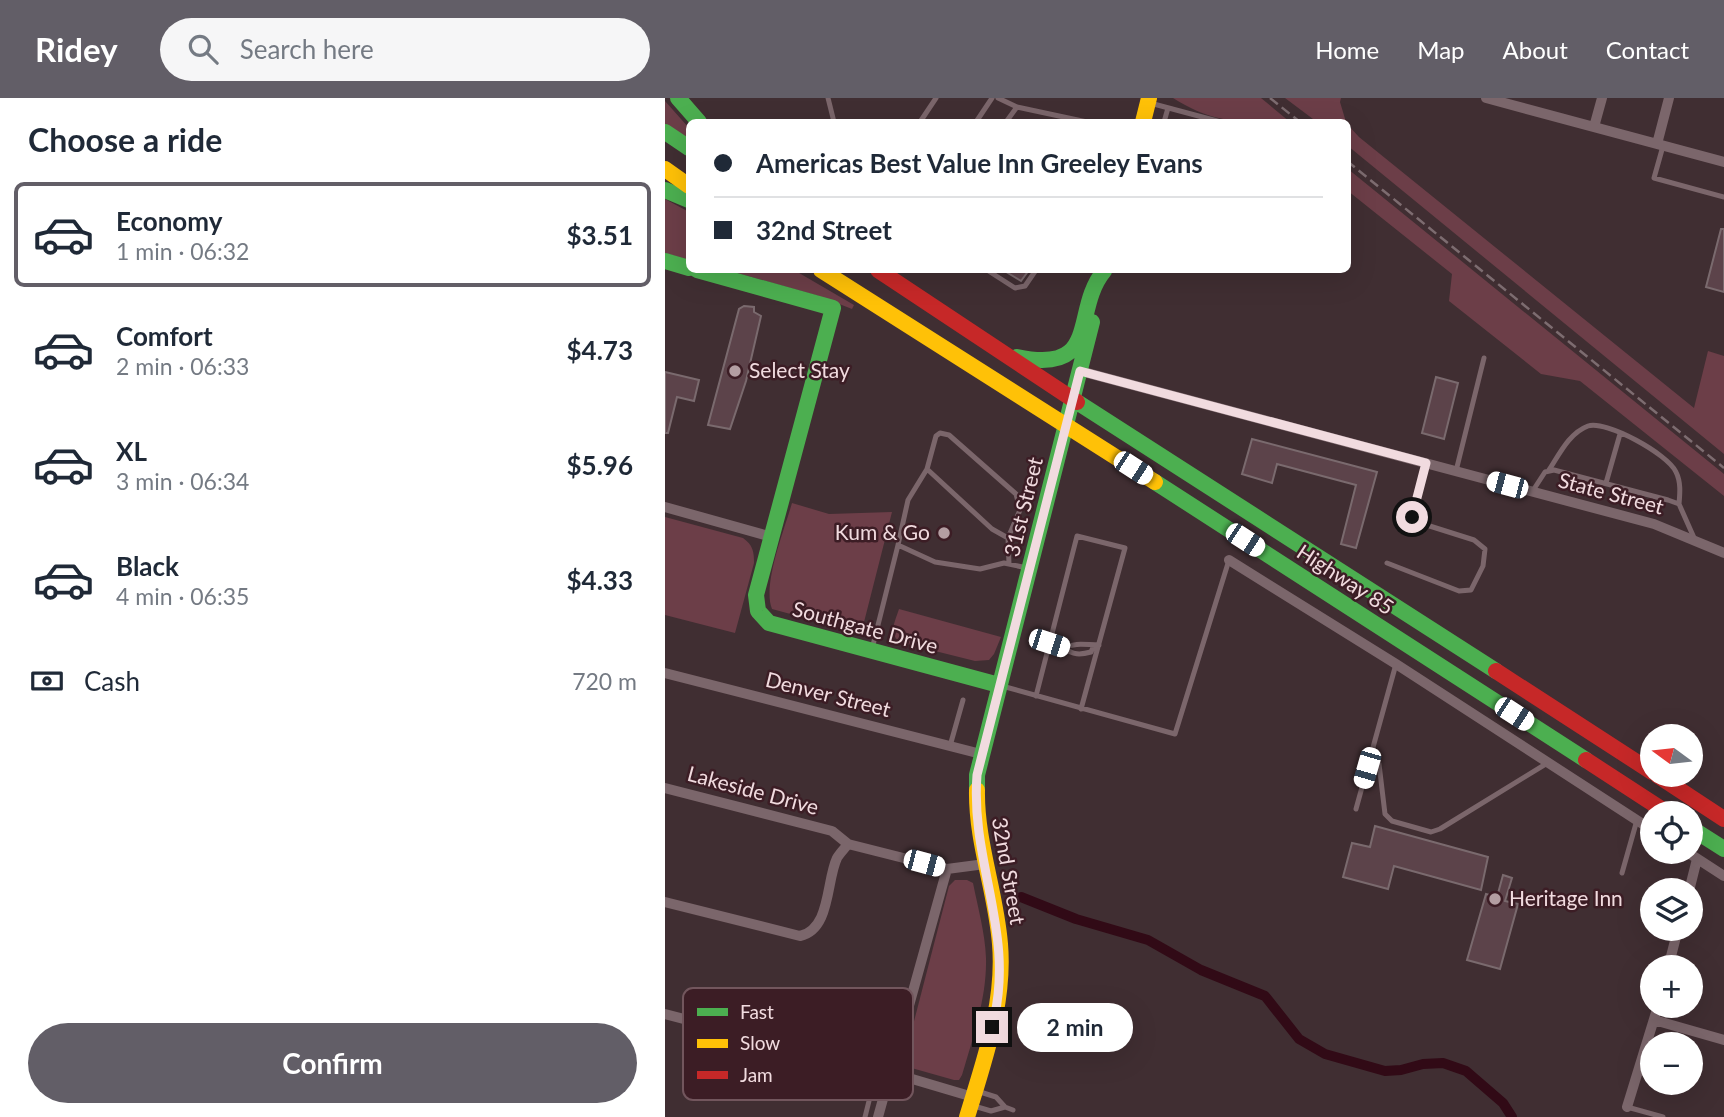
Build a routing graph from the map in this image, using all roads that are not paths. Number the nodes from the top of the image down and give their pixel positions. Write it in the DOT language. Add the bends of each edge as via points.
graph roads {
  1 [pos="678,98"];
  2 [pos="828,98"];
  3 [pos="936,98"];
  4 [pos="992,98"];
  5 [pos="998,98"];
  6 [pos="1486,98"];
  7 [pos="1602,98"];
  8 [pos="1669,98"];
  9 [pos="1149,100"];
  10 [pos="1017,107"];
  11 [pos="1168,108"];
  12 [pos="696,119"];
  13 [pos="833,119"];
  14 [pos="922,119"];
  15 [pos="978,119"];
  16 [pos="1008,119"];
  17 [pos="1071,119"];
  18 [pos="1144,119"];
  19 [pos="1165,119"];
  20 [pos="1210,119"];
  21 [pos="1594,127"];
  22 [pos="665,132"];
  23 [pos="1660,145"];
  24 [pos="686,146"];
  25 [pos="1724,162"];
  26 [pos="665,169"];
  27 [pos="686,184"];
  28 [pos="665,190"];
  29 [pos="1724,197"];
  30 [pos="686,199"];
  31 [pos="665,261"];
  32 [pos="686,267"];
  33 [pos="708,273"];
  34 [pos="826,273"];
  35 [pos="883,273"];
  36 [pos="993,273"];
  37 [pos="1032,273"];
  38 [pos="1103,273"];
  39 [pos="1104,273"];
  40 [pos="1009,355"];
  41 [pos="1484,358"];
  42 [pos="1080,371"];
  43 [pos="1074,400"];
  44 [pos="1066,425"];
  45 [pos="1619,434"];
  46 [pos="1426,463"];
  47 [pos="927,470"];
  48 [pos="1549,470"];
  49 [pos="1456,471"];
  50 [pos="1606,483"];
  51 [pos="1532,492"];
  52 [pos="1679,504"];
  53 [pos="665,507"];
  54 [pos="772,537"];
  55 [pos="1008,538"];
  56 [pos="1695,540"];
  57 [pos="898,545"];
  58 [pos="1724,552"];
  59 [pos="1229,560"];
  60 [pos="1387,563"];
  61 [pos="1009,564"];
  62 [pos="1030,569"];
  63 [pos="1049,643"];
  64 [pos="1096,645"];
  65 [pos="1064,648"];
  66 [pos="871,652"];
  67 [pos="1396,664"];
  68 [pos="665,673"];
  69 [pos="999,685"];
  70 [pos="1035,696"];
  71 [pos="963,700"];
  72 [pos="1081,709"];
  73 [pos="950,746"];
  74 [pos="1373,748"];
  75 [pos="981,754"];
  76 [pos="1549,762"];
  77 [pos="1640,764"];
  78 [pos="665,788"];
  79 [pos="1677,788"];
  80 [pos="1649,801"];
  81 [pos="1356,809"];
  82 [pos="1724,819"];
  83 [pos="1637,820"];
  84 [pos="1640,822"];
  85 [pos="1703,836"];
  86 [pos="848,844"];
  87 [pos="1724,849"];
  88 [pos="1703,863"];
  89 [pos="985,864"];
  90 [pos="947,869"];
  91 [pos="1622,873"];
  92 [pos="1724,876"];
  93 [pos="665,902"];
  94 [pos="913,993"];
  95 [pos="665,1014"];
  96 [pos="683,1019"];
  97 [pos="1654,1020"];
  98 [pos="1724,1040"];
  99 [pos="913,1081"];
  100 [pos="869,1100"];
  101 [pos="883,1100"];
  102 [pos="972,1102"];
  103 [pos="1005,1107"];
  104 [pos="1627,1107"];
  105 [pos="1013,1110"];
  106 [pos="865,1117"];
  107 [pos="878,1117"];
  108 [pos="1663,1117"];
  1 -- 12 [label="main road"];
  2 -- 13 [label="lane"];
  3 -- 14 [label="lane"];
  4 -- 15 [label="lane"];
  5 -- 10 [label="lane"];
  6 -- 21 [label="street"];
  7 -- 21 [label="street"];
  8 -- 23 [label="street"];
  9 -- 11 [label="lane"];
  9 -- 18 [label="main road"];
  10 -- 16 [label="lane"];
  10 -- 17 [label="lane"];
  11 -- 19 [label="lane"];
  11 -- 20 [label="lane"];
  21 -- 23 [label="street"];
  22 -- 24 [label="main road"];
  23 -- 25 [label="street"];
  23 -- 29 [label="lane" via="1654,178"];
  26 -- 27 [label="main road"];
  28 -- 30 [label="main road"];
  31 -- 32 [label="main road"];
  33 -- 54 [label="main road, Southgate Drive" via="834,308"];
  34 -- 44 [label="main road, Highway 85"];
  35 -- 40 [label="main road, Highway 85"];
  36 -- 37 [label="lane" via="1015,288 1025,286"];
  38 -- 40 [label="main road" via="1094,284 1082,336 1066,355 1048,362"];
  39 -- 42 [label="main road, 31st Street"];
  40 -- 43 [label="main road, Highway 85"];
  41 -- 49 [label="lane"];
  42 -- 43 [label="main road, 31st Street"];
  42 -- 46 [label="street, State Street"];
  43 -- 44 [label="main road, 31st Street"];
  43 -- 77 [label="main road, Highway 85"];
  44 -- 62 [label="main road, 31st Street"];
  44 -- 80 [label="main road, Highway 85"];
  45 -- 48 [label="lane" via="1597,425 1584,428"];
  45 -- 50 [label="lane"];
  45 -- 52 [label="lane" via="1641,442 1675,470"];
  46 -- 49 [label="street, State Street"];
  46 -- 60 [label="lane" via="1412,517 1474,540 1485,549 1483,566 1471,590 1459,591"];
  47 -- 55 [label="lane"];
  47 -- 55 [label="lane" via="936,436 949,435 1016,494 1020,510"];
  47 -- 57 [label="lane" via="908,500"];
  48 -- 50 [label="lane"];
  48 -- 51 [label="lane"];
  49 -- 51 [label="street, State Street"];
  50 -- 52 [label="lane"];
  51 -- 56 [label="street, State Street" via="1654,524"];
  52 -- 56 [label="lane"];
  53 -- 54 [label="street"];
  54 -- 66 [label="main road, Southgate Drive" via="757,595 761,617"];
  55 -- 61 [label="lane"];
  56 -- 58 [label="street, State Street"];
  57 -- 61 [label="lane" via="935,562 980,569"];
  57 -- 66 [label="lane"];
  59 -- 67 [label="street"];
  59 -- 72 [label="lane" via="1175,734"];
  61 -- 62 [label="lane"];
  62 -- 69 [label="main road, 31st Street"];
  63 -- 64 [label="lane" via="1077,536 1125,548"];
  63 -- 65 [label="lane"];
  63 -- 70 [label="lane"];
  64 -- 65 [label="lane"];
  64 -- 65 [label="lane" via="1082,654"];
  64 -- 72 [label="lane"];
  66 -- 69 [label="main road, Southgate Drive"];
  67 -- 74 [label="lane"];
  67 -- 76 [label="street"];
  68 -- 73 [label="street, Denver Street"];
  69 -- 70 [label="lane"];
  69 -- 75 [label="main road, 31st Street"];
  70 -- 72 [label="lane"];
  71 -- 73 [label="lane"];
  73 -- 75 [label="street, Denver Street"];
  74 -- 76 [label="lane" via="1385,814 1392,821 1431,832"];
  74 -- 81 [label="lane"];
  75 -- 89 [label="main road, 32nd Street" via="975,796"];
  76 -- 83 [label="street"];
  78 -- 86 [label="street, Lakeside Drive" via="832,831"];
  79 -- 82 [label="main road"];
  83 -- 84 [label="street"];
  83 -- 91 [label="lane"];
  85 -- 87 [label="main road"];
  86 -- 90 [label="street"];
  86 -- 93 [label="street" via="838,857 819,923 810,934 800,936"];
  88 -- 92 [label="street"];
  89 -- 90 [label="street"];
  89 -- 102 [label="main road, 32nd Street" via="1000,942 1000,989"];
  90 -- 94 [label="street"];
  95 -- 96 [label="street"];
  97 -- 98 [label="street"];
  97 -- 104 [label="street"];
  99 -- 102 [label="street"];
  100 -- 106 [label="lane"];
  101 -- 107 [label="street"];
  102 -- 103 [label="lane" via="991,1111"];
  102 -- 103 [label="lane" via="996,1097"];
  103 -- 105 [label="lane"];
  104 -- 108 [label="lane"];
}
